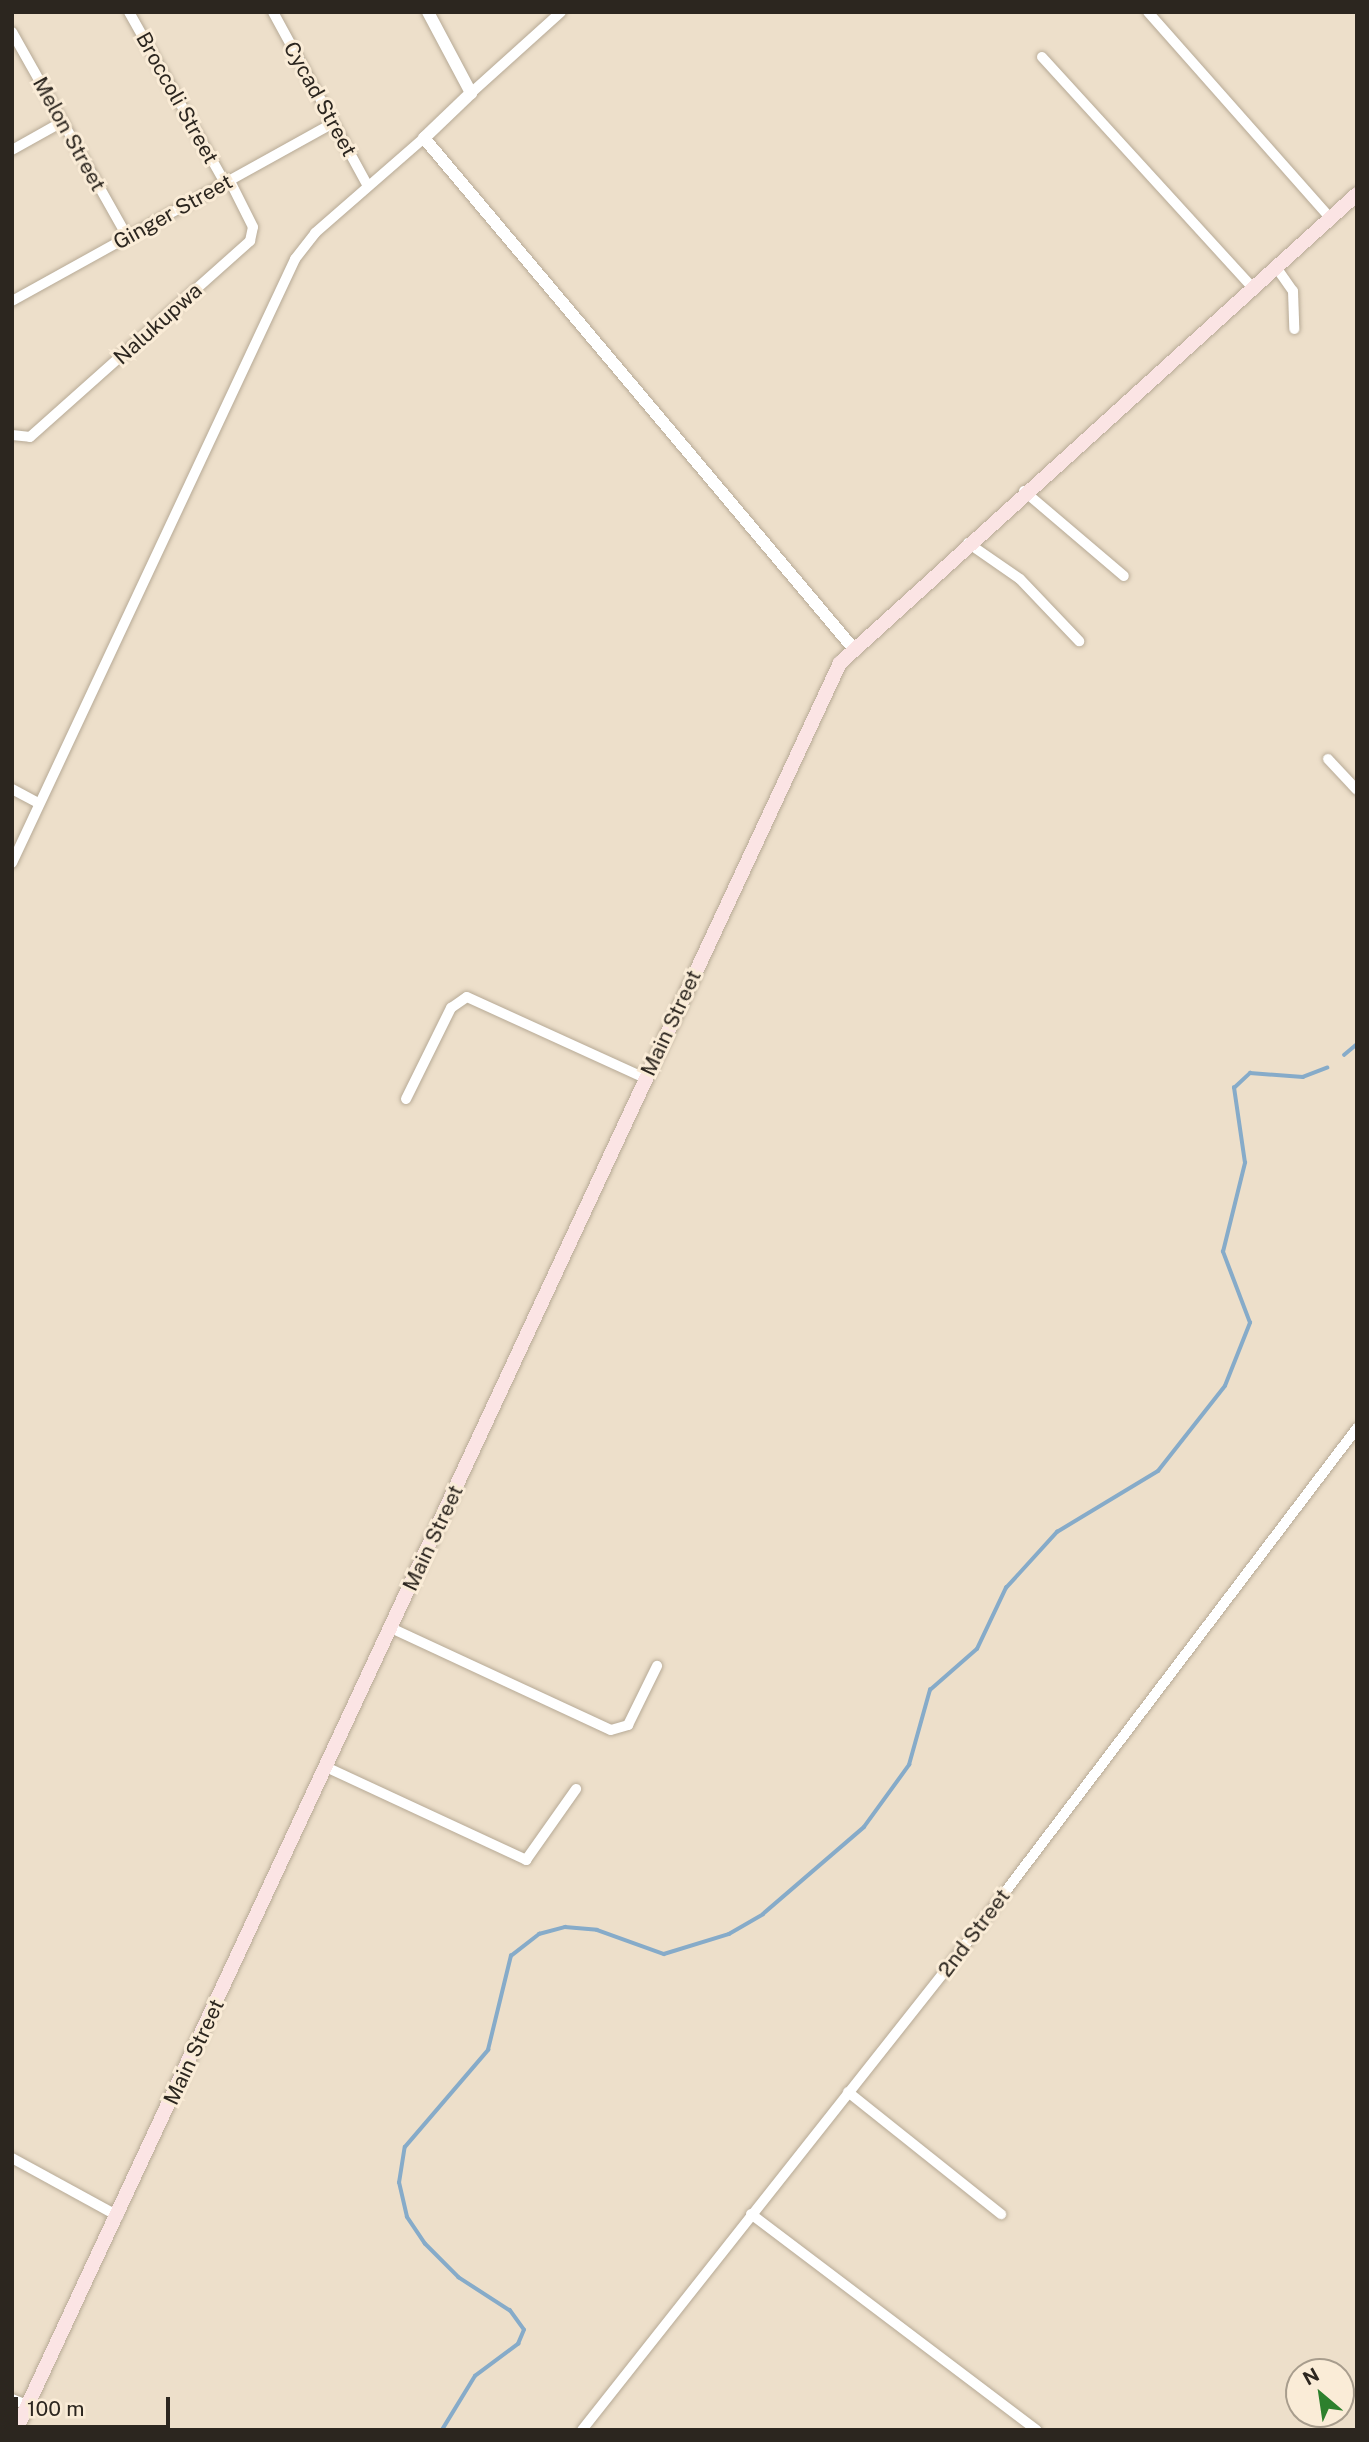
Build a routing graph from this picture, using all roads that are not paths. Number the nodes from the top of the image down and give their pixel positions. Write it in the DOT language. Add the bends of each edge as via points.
graph roads {
  1 [pos="129,12"];
  2 [pos="273,12"];
  3 [pos="428,12"];
  4 [pos="561,12"];
  5 [pos="1148,12"];
  6 [pos="12,32"];
  7 [pos="1042,57"];
  8 [pos="471,93"];
  9 [pos="62,122"];
  10 [pos="333,123"];
  11 [pos="424,138"];
  12 [pos="12,150"];
  13 [pos="227,182"];
  14 [pos="368,186"];
  15 [pos="1357,194"];
  16 [pos="1330,218"];
  17 [pos="127,236"];
  18 [pos="1276,267"];
  19 [pos="1253,288"];
  20 [pos="12,301"];
  21 [pos="1294,329"];
  22 [pos="12,435"];
  23 [pos="1024,491"];
  24 [pos="968,542"];
  25 [pos="1124,576"];
  26 [pos="1079,641"];
  27 [pos="853,648"];
  28 [pos="1328,760"];
  29 [pos="12,789"];
  30 [pos="1357,790"];
  31 [pos="38,803"];
  32 [pos="15,848"];
  33 [pos="12,863"];
  34 [pos="645,1078"];
  35 [pos="406,1099"];
  36 [pos="1357,1428"];
  37 [pos="390,1628"];
  38 [pos="657,1666"];
  39 [pos="326,1767"];
  40 [pos="576,1789"];
  41 [pos="848,2092"];
  42 [pos="12,2158"];
  43 [pos="751,2214"];
  44 [pos="1001,2214"];
  45 [pos="118,2216"];
  46 [pos="12,2399"];
  47 [pos="27,2406"];
  48 [pos="16,2430"];
  49 [pos="582,2430"];
  50 [pos="1037,2430"];
  1 -- 13 [label="street, Broccoli Street"];
  2 -- 10 [label="street, Cycad Street"];
  3 -- 8 [label="street"];
  4 -- 8 [label="street"];
  5 -- 16 [label="street"];
  6 -- 9 [label="street, Melon Street"];
  7 -- 19 [label="street"];
  8 -- 11 [label="street"];
  9 -- 12 [label="street"];
  9 -- 17 [label="street, Melon Street"];
  10 -- 13 [label="street, Ginger Street"];
  10 -- 14 [label="street, Cycad Street"];
  11 -- 14 [label="street"];
  11 -- 27 [label="street"];
  13 -- 17 [label="street, Ginger Street"];
  13 -- 22 [label="street, Nalukupwa" via="253,228 250,241 30,437"];
  14 -- 31 [label="street" via="295,259"];
  15 -- 16 [label="main road, Main Street"];
  16 -- 18 [label="main road, Main Street"];
  17 -- 20 [label="street, Ginger Street"];
  18 -- 19 [label="main road, Main Street"];
  18 -- 21 [label="street" via="1293,292"];
  19 -- 23 [label="main road, Main Street"];
  23 -- 24 [label="main road, Main Street"];
  23 -- 25 [label="street"];
  24 -- 26 [label="street" via="1020,579"];
  24 -- 27 [label="main road, Main Street"];
  27 -- 34 [label="main road, Main Street" via="814,712"];
  28 -- 30 [label="street"];
  29 -- 31 [label="street"];
  31 -- 32 [label="street"];
  32 -- 33 [label="street"];
  34 -- 35 [label="street" via="467,998 451,1008"];
  34 -- 37 [label="main road, Main Street"];
  36 -- 41 [label="street, 2nd Street"];
  37 -- 38 [label="street" via="616,1731 633,1718"];
  37 -- 39 [label="main road, Main Street"];
  39 -- 40 [label="street" via="526,1860"];
  39 -- 45 [label="main road, Main Street"];
  41 -- 43 [label="street, 2nd Street"];
  41 -- 44 [label="street"];
  42 -- 45 [label="street"];
  43 -- 49 [label="street, 2nd Street"];
  43 -- 50 [label="street"];
  45 -- 47 [label="main road, Main Street"];
  46 -- 47 [label="street"];
  47 -- 48 [label="main road, Main Street"];
}
